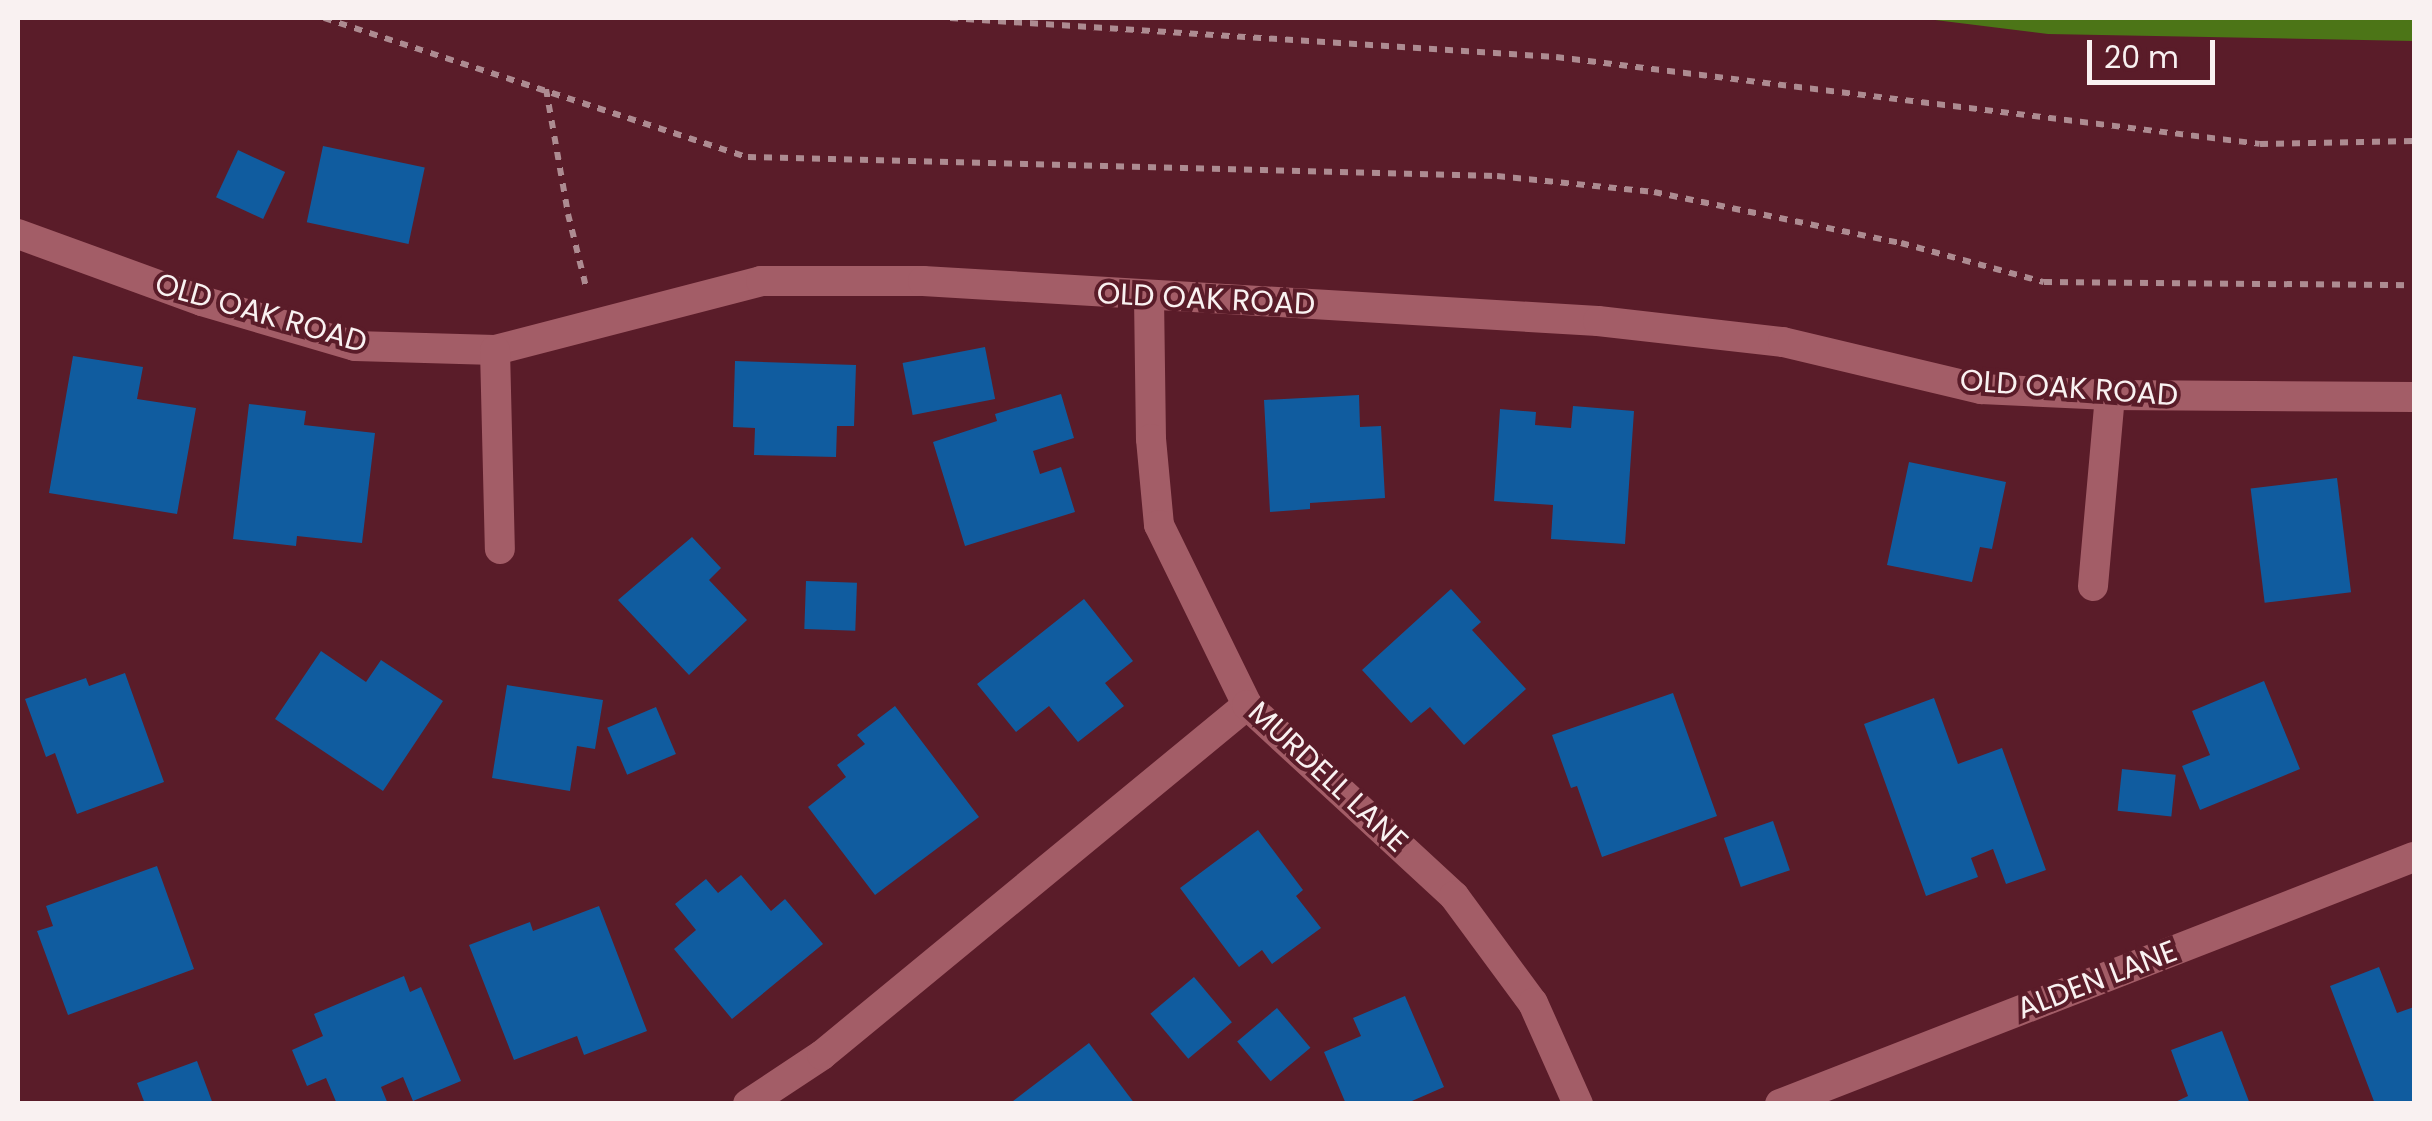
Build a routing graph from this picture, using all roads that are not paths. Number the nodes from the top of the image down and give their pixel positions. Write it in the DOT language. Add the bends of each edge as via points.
graph roads {
  1 [pos="18,234"];
  2 [pos="1148,296"];
  3 [pos="495,350"];
  4 [pos="2110,395"];
  5 [pos="2414,397"];
  6 [pos="500,550"];
  7 [pos="2093,586"];
  8 [pos="1247,705"];
  9 [pos="2414,857"];
  10 [pos="748,1104"];
  11 [pos="1578,1104"];
  12 [pos="1780,1104"];
  1 -- 3 [label="street, OLD OAK ROAD" via="202,301 355,346"];
  2 -- 3 [label="street, OLD OAK ROAD" via="924,281 760,281"];
  2 -- 4 [label="street, OLD OAK ROAD" via="1598,320 1783,342 1982,389"];
  2 -- 8 [label="street, MURDELL LANE" via="1159,525"];
  3 -- 6 [label="street"];
  4 -- 5 [label="street, OLD OAK ROAD"];
  4 -- 7 [label="street"];
  8 -- 10 [label="street" via="822,1055"];
  8 -- 11 [label="street, MURDELL LANE" via="1454,896 1533,1004"];
  9 -- 12 [label="street, ALDEN LANE"];
}
